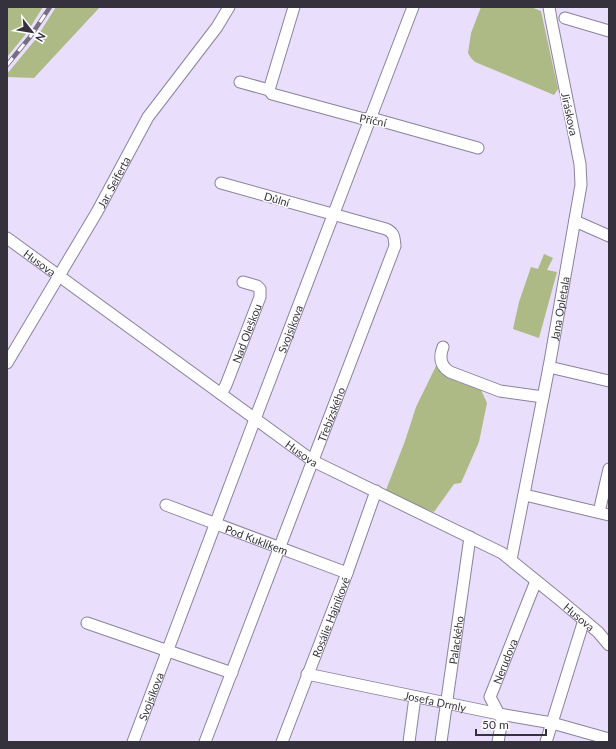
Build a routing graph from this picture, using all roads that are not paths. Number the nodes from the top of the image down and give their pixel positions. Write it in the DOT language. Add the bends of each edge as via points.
graph roads {
  1 [pos="229,7"];
  2 [pos="294,7"];
  3 [pos="413,7"];
  4 [pos="550,7"];
  5 [pos="565,7"];
  6 [pos="565,18"];
  7 [pos="551,19"];
  8 [pos="609,31"];
  9 [pos="240,82"];
  10 [pos="270,90"];
  11 [pos="371,118"];
  12 [pos="478,148"];
  13 [pos="221,183"];
  14 [pos="334,215"];
  15 [pos="575,221"];
  16 [pos="609,236"];
  17 [pos="7,238"];
  18 [pos="58,275"];
  19 [pos="243,282"];
  20 [pos="443,347"];
  21 [pos="7,363"];
  22 [pos="549,367"];
  23 [pos="609,381"];
  24 [pos="221,394"];
  25 [pos="543,397"];
  26 [pos="255,419"];
  27 [pos="313,461"];
  28 [pos="609,469"];
  29 [pos="376,491"];
  30 [pos="525,495"];
  31 [pos="166,505"];
  32 [pos="604,513"];
  33 [pos="216,524"];
  34 [pos="470,538"];
  35 [pos="281,548"];
  36 [pos="511,560"];
  37 [pos="347,573"];
  38 [pos="536,581"];
  39 [pos="584,620"];
  40 [pos="88,623"];
  41 [pos="609,645"];
  42 [pos="168,650"];
  43 [pos="232,673"];
  44 [pos="308,674"];
  45 [pos="415,697"];
  46 [pos="446,703"];
  47 [pos="498,714"];
  48 [pos="552,722"];
  49 [pos="609,739"];
  50 [pos="133,742"];
  51 [pos="206,742"];
  52 [pos="282,742"];
  53 [pos="409,742"];
  54 [pos="441,742"];
  55 [pos="498,742"];
  56 [pos="546,742"];
  1 -- 18 [label="street, Jar. Seiferta" via="217,27 148,117 97,212"];
  2 -- 10 [label="street"];
  3 -- 11 [label="street, Svojsíkova"];
  4 -- 7 [label="street, Jiráskova"];
  5 -- 6 [label="street"];
  6 -- 7 [label="street"];
  6 -- 8 [label="street"];
  7 -- 15 [label="street, Jiráskova" via="580,164 581,185"];
  9 -- 10 [label="street, Příční"];
  10 -- 11 [label="street, Příční" via="272,94 364,119"];
  11 -- 12 [label="street, Příční"];
  11 -- 14 [label="street, Svojsíkova"];
  13 -- 14 [label="street, Důlní"];
  14 -- 26 [label="street, Svojsíkova"];
  14 -- 27 [label="street, Třebízského" via="391,231 395,246"];
  15 -- 16 [label="street"];
  15 -- 22 [label="street, Jana Opletala"];
  17 -- 18 [label="street, Husova"];
  18 -- 21 [label="street, Jar. Seiferta"];
  18 -- 24 [label="street, Husova"];
  19 -- 24 [label="street, Nad Oleškou" via="257,286 260,289 260,297"];
  20 -- 25 [label="street" via="441,363 450,372 500,391"];
  22 -- 23 [label="street"];
  22 -- 25 [label="street, Jana Opletala"];
  24 -- 26 [label="street, Husova"];
  25 -- 30 [label="street, Jana Opletala"];
  26 -- 27 [label="street, Husova"];
  26 -- 33 [label="street, Svojsíkova"];
  27 -- 29 [label="street, Husova"];
  27 -- 35 [label="street, Třebízského"];
  28 -- 32 [label="street"];
  29 -- 34 [label="street, Husova"];
  29 -- 37 [label="street, Rosálie Hajníkové"];
  30 -- 32 [label="street"];
  30 -- 36 [label="street, Jana Opletala"];
  31 -- 33 [label="street, Pod Kuklíkem"];
  33 -- 35 [label="street, Pod Kuklíkem"];
  33 -- 42 [label="street, Svojsíkova"];
  34 -- 36 [label="street, Husova"];
  34 -- 46 [label="street, Palackého"];
  35 -- 37 [label="street, Pod Kuklíkem"];
  35 -- 43 [label="street, Třebízského"];
  36 -- 38 [label="street, Husova"];
  37 -- 44 [label="street, Rosálie Hajníkové"];
  38 -- 39 [label="street, Husova"];
  38 -- 47 [label="street, Nerudova" via="490,697"];
  39 -- 41 [label="street, Husova"];
  39 -- 48 [label="street"];
  40 -- 42 [label="street"];
  42 -- 43 [label="street"];
  42 -- 50 [label="street, Svojsíkova"];
  43 -- 51 [label="street, Třebízského"];
  44 -- 45 [label="street, Josefa Drmly"];
  44 -- 52 [label="street, Rosálie Hajníkové"];
  45 -- 46 [label="street, Josefa Drmly"];
  45 -- 53 [label="street"];
  46 -- 47 [label="street, Josefa Drmly"];
  46 -- 54 [label="street, Palackého"];
  47 -- 48 [label="street, Josefa Drmly"];
  47 -- 55 [label="street, Nerudova" via="502,720"];
  48 -- 49 [label="street, Josefa Drmly"];
  48 -- 56 [label="street"];
}
